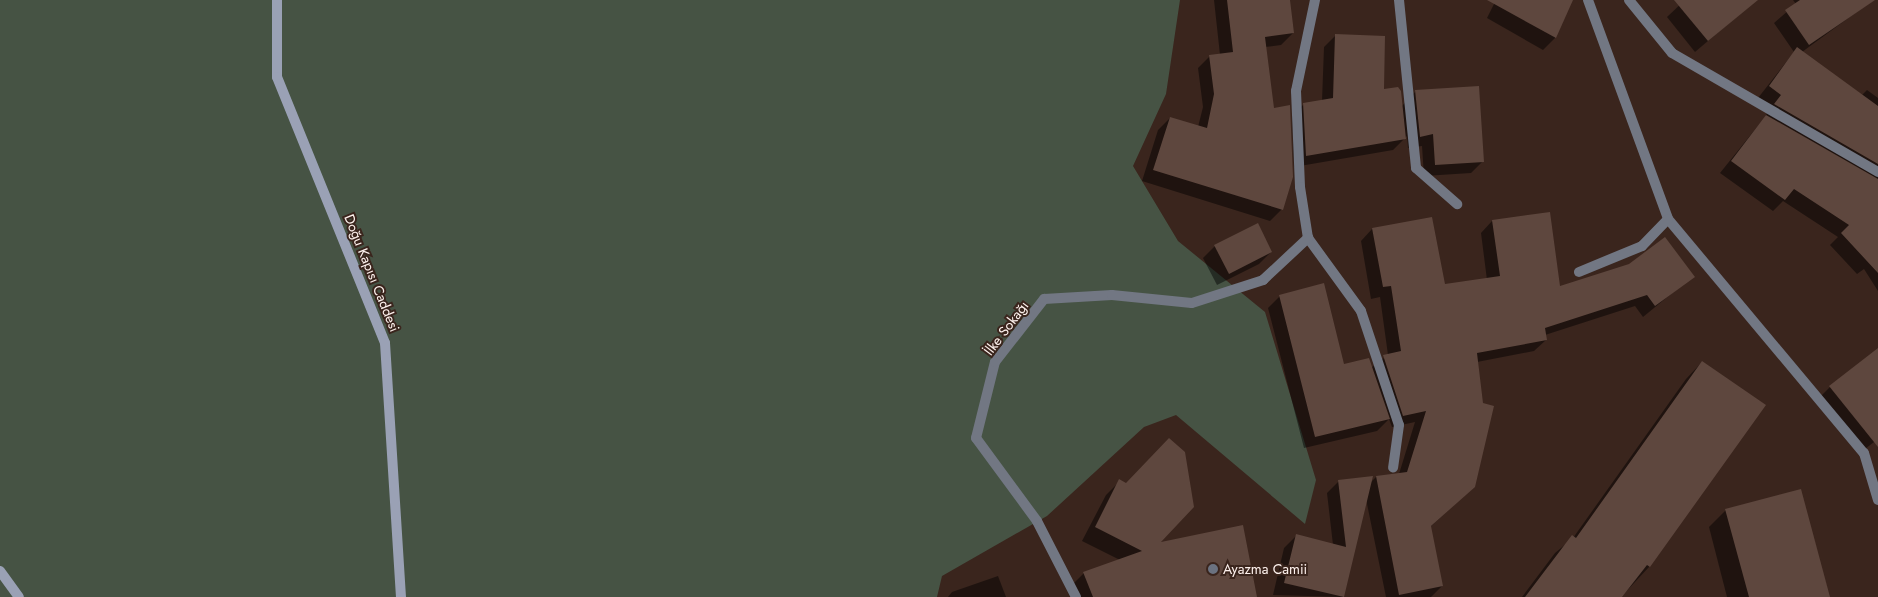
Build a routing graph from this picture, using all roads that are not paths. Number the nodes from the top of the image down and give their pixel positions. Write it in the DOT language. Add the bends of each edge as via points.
graph roads {
  1 [pos="277,0"];
  2 [pos="1315,0"];
  3 [pos="1399,0"];
  4 [pos="1588,0"];
  5 [pos="1629,0"];
  6 [pos="1878,172"];
  7 [pos="1457,204"];
  8 [pos="1668,219"];
  9 [pos="1308,238"];
  10 [pos="1579,272"];
  11 [pos="1393,468"];
  12 [pos="1878,500"];
  13 [pos="0,571"];
  14 [pos="19,597"];
  15 [pos="401,597"];
  16 [pos="1076,597"];
  1 -- 15 [label="street, Doğu Kapısı Caddesi" via="277,77 385,343"];
  2 -- 9 [label="street" via="1296,91 1300,188"];
  3 -- 7 [label="street" via="1416,168"];
  4 -- 8 [label="street"];
  5 -- 6 [label="street" via="1672,53"];
  8 -- 10 [label="street" via="1642,246"];
  8 -- 12 [label="street" via="1864,453"];
  9 -- 11 [label="street" via="1361,311 1399,425"];
  9 -- 16 [label="street, İlke Sokağı" via="1263,280 1192,303 1112,295 1044,299 995,362 976,438 1037,521"];
  13 -- 14 [label="street"];
}
